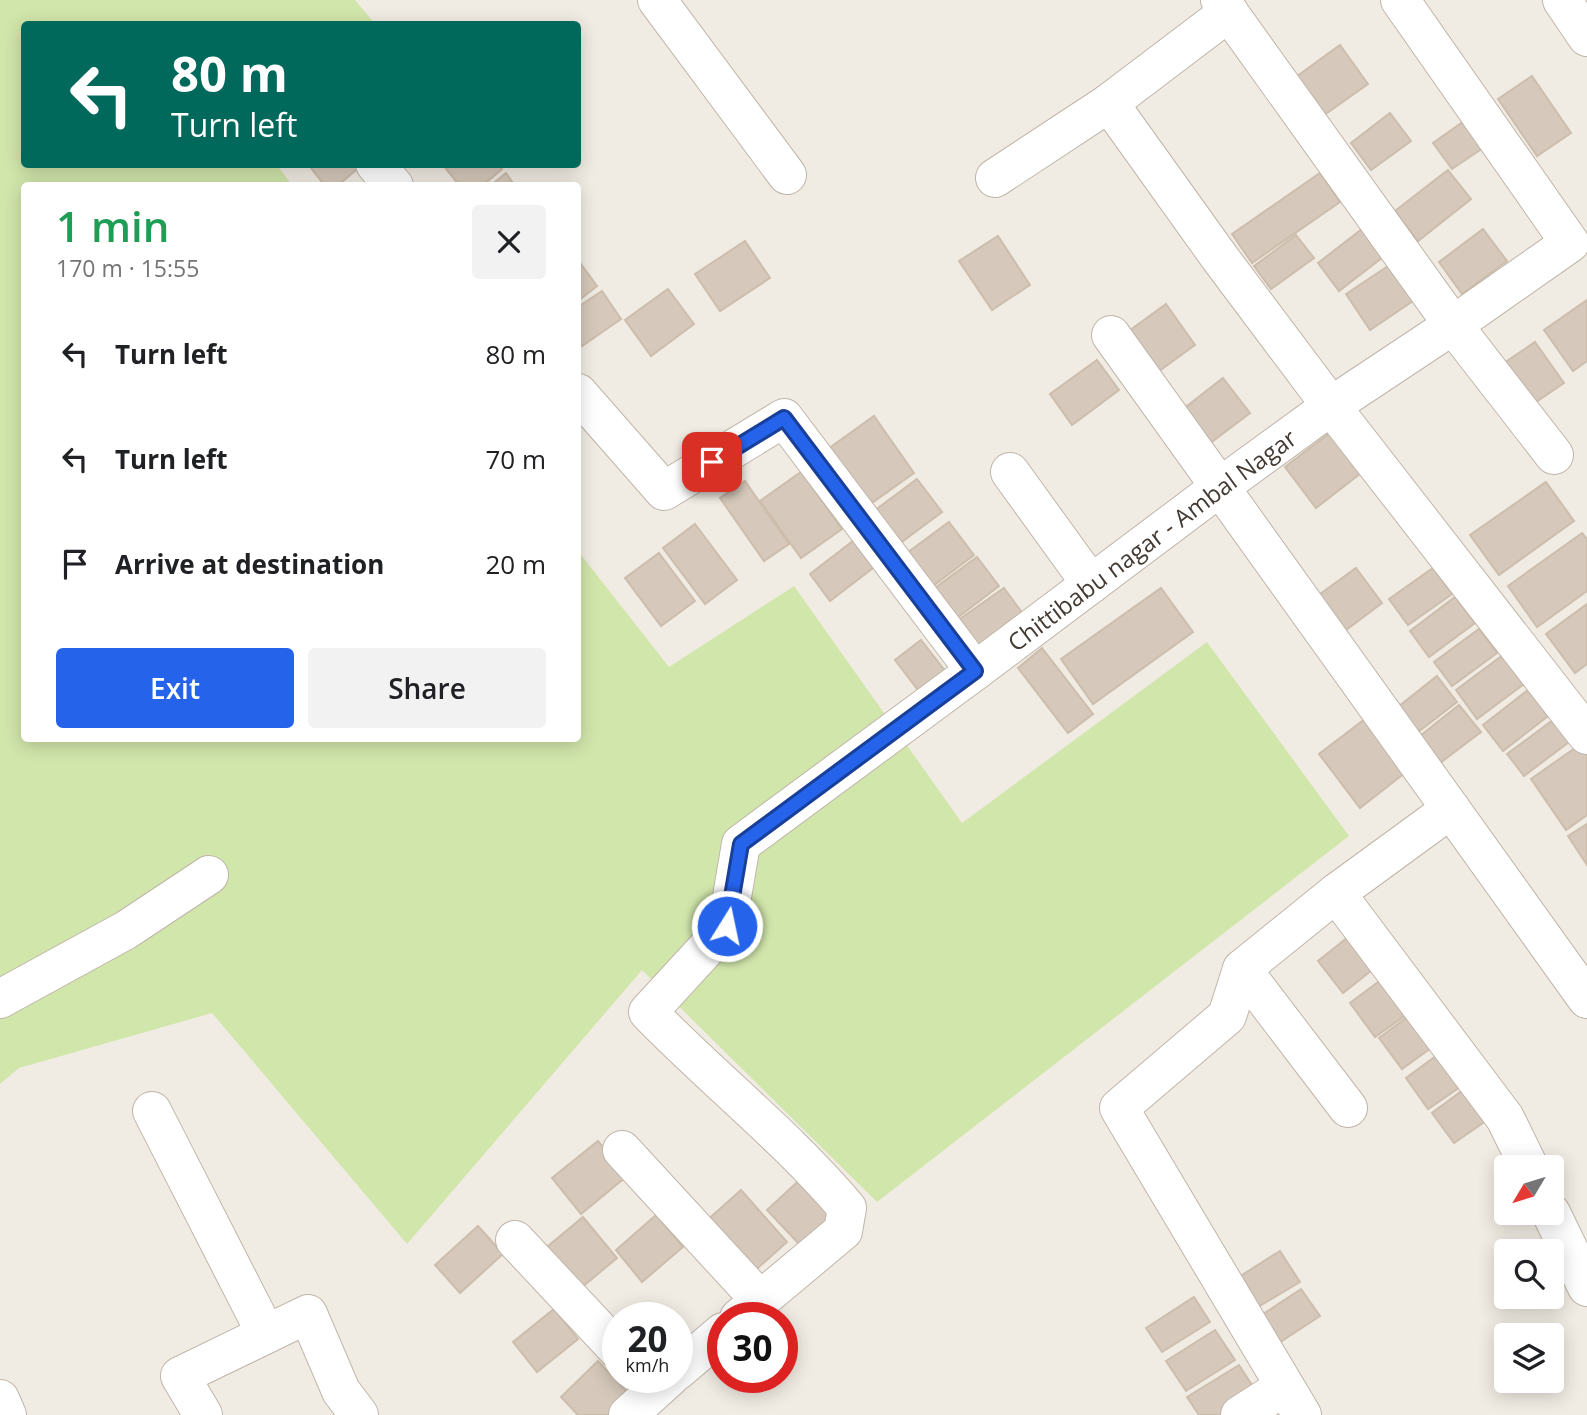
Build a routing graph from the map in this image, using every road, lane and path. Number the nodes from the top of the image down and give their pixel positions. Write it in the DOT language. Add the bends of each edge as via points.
graph roads {
  1 [pos="657,0"];
  2 [pos="1401,0"];
  3 [pos="1562,0"];
  4 [pos="1225,6"];
  5 [pos="1587,37"];
  6 [pos="1109,103"];
  7 [pos="378,168"];
  8 [pos="787,175"];
  9 [pos="995,178"];
  10 [pos="391,182"];
  11 [pos="1579,253"];
  12 [pos="1453,325"];
  13 [pos="1111,335"];
  14 [pos="581,396"];
  15 [pos="1331,406"];
  16 [pos="1554,455"];
  17 [pos="1010,472"];
  18 [pos="1220,487"];
  19 [pos="1091,584"];
  20 [pos="975,671"];
  21 [pos="1587,735"];
  22 [pos="1451,809"];
  23 [pos="209,875"];
  24 [pos="1336,893"];
  25 [pos="1242,969"];
  26 [pos="0,999"];
  27 [pos="1587,999"];
  28 [pos="1348,1108"];
  29 [pos="152,1111"];
  30 [pos="622,1150"];
  31 [pos="1523,1155"];
  32 [pos="1557,1225"];
  33 [pos="515,1240"];
  34 [pos="1587,1287"];
  35 [pos="744,1302"];
  36 [pos="758,1302"];
  37 [pos="602,1333"];
  38 [pos="266,1334"];
  39 [pos="707,1345"];
  40 [pos="693,1356"];
  41 [pos="0,1399"];
  42 [pos="1293,1401"];
  43 [pos="7,1415"];
  44 [pos="203,1415"];
  45 [pos="359,1415"];
  46 [pos="1240,1415"];
  1 -- 8 [label="street"];
  2 -- 11 [label="street, Chittibabu nagar - Ambal Nagar"];
  3 -- 5 [label="street"];
  4 -- 6 [label="street"];
  4 -- 12 [label="street"];
  6 -- 9 [label="street"];
  6 -- 15 [label="street"];
  7 -- 10 [label="street"];
  11 -- 12 [label="street, Chittibabu nagar - Ambal Nagar"];
  12 -- 15 [label="street, Chittibabu nagar - Ambal Nagar"];
  12 -- 16 [label="street"];
  13 -- 18 [label="street"];
  14 -- 20 [label="street" via="664,491 784,418"];
  15 -- 18 [label="street, Chittibabu nagar - Ambal Nagar"];
  15 -- 21 [label="street"];
  17 -- 19 [label="street"];
  18 -- 19 [label="street, Chittibabu nagar - Ambal Nagar"];
  18 -- 22 [label="street"];
  19 -- 20 [label="street, Chittibabu nagar - Ambal Nagar"];
  20 -- 36 [label="street, Chittibabu nagar - Ambal Nagar" via="741,844 727,926 648,1012 815,1171 847,1208 843,1231"];
  22 -- 24 [label="street"];
  22 -- 27 [label="street"];
  23 -- 26 [label="street" via="126,930"];
  24 -- 25 [label="street"];
  24 -- 31 [label="street" via="1505,1118"];
  25 -- 28 [label="street"];
  25 -- 42 [label="street" via="1227,1016 1119,1108"];
  29 -- 38 [label="street"];
  30 -- 35 [label="street"];
  32 -- 34 [label="street"];
  33 -- 37 [label="street"];
  38 -- 44 [label="street" via="180,1376"];
  38 -- 45 [label="street" via="308,1314 341,1391"];
  39 -- 40 [label="street"];
  41 -- 43 [label="street"];
  42 -- 46 [label="street"];
}
